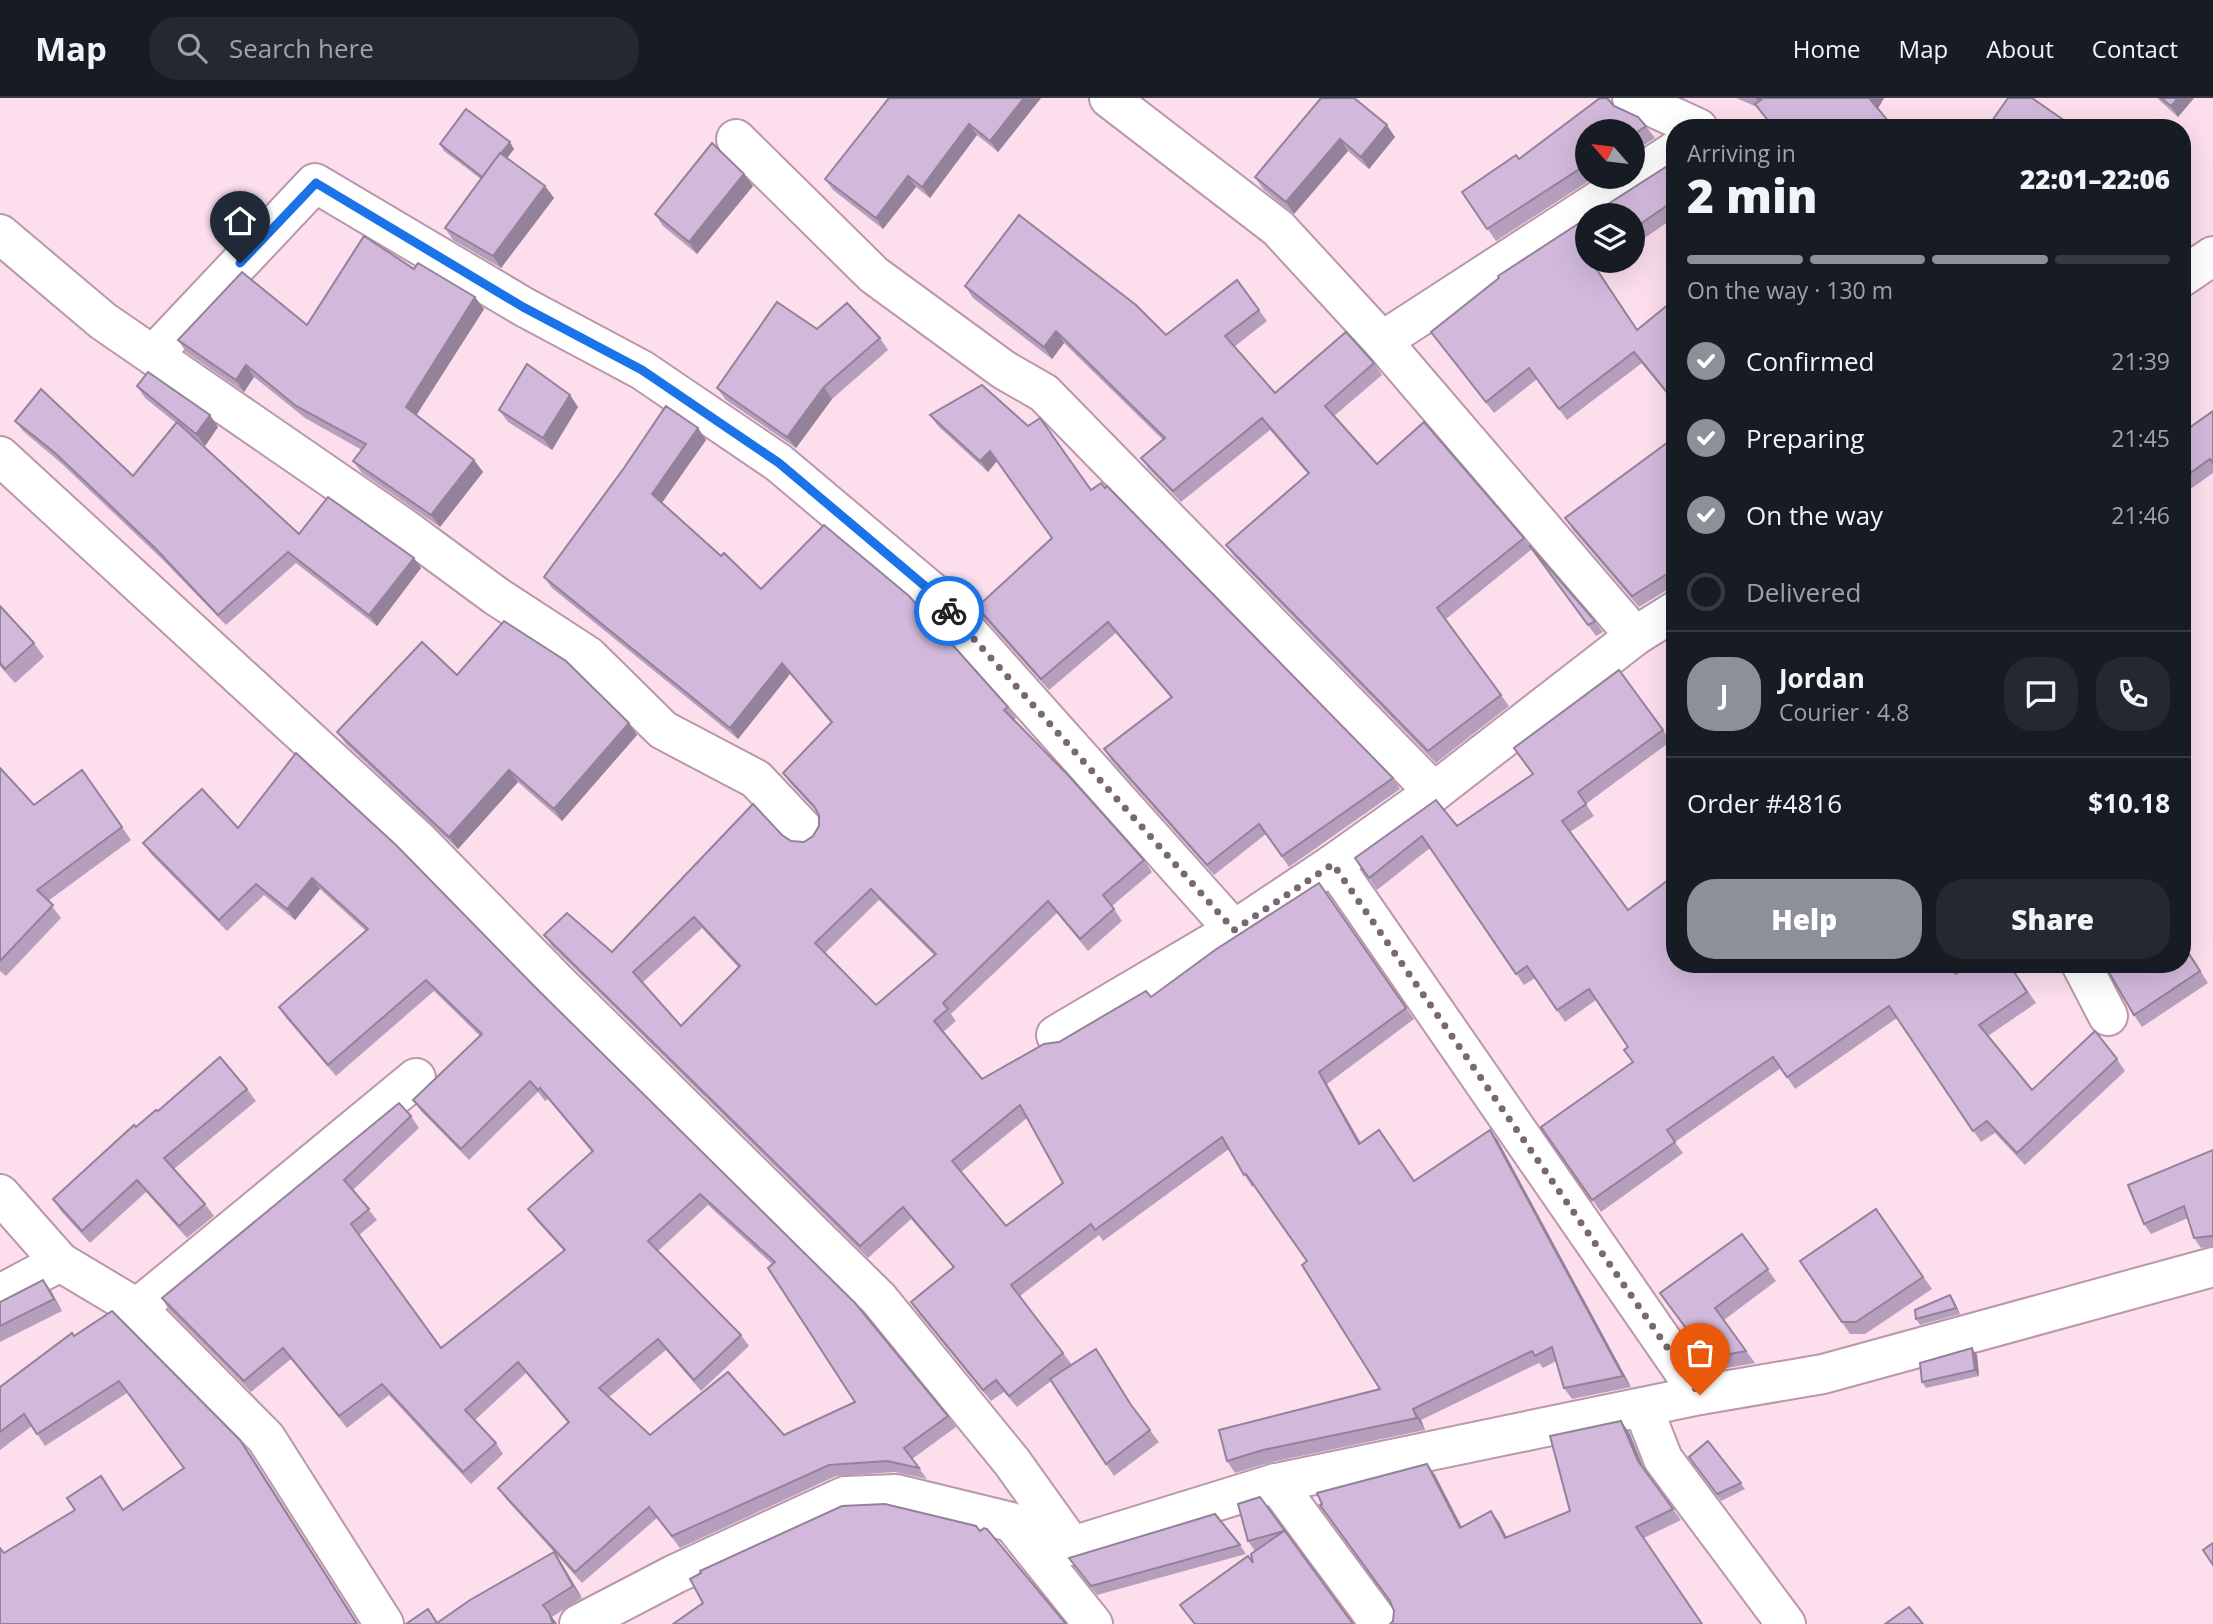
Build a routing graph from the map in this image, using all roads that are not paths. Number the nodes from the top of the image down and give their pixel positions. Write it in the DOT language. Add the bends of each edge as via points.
graph roads {
  1 [pos="1109,98"];
  2 [pos="1632,98"];
  3 [pos="1678,119"];
  4 [pos="736,139"];
  5 [pos="1666,157"];
  6 [pos="0,234"];
  7 [pos="2213,256"];
  8 [pos="2191,271"];
  9 [pos="1382,341"];
  10 [pos="153,355"];
  11 [pos="0,456"];
  12 [pos="1666,617"];
  13 [pos="1635,636"];
  14 [pos="1434,792"];
  15 [pos="806,832"];
  16 [pos="1333,864"];
  17 [pos="1234,930"];
  18 [pos="2086,973"];
  19 [pos="2108,1016"];
  20 [pos="1056,1035"];
  21 [pos="416,1078"];
  22 [pos="0,1194"];
  23 [pos="60,1262"];
  24 [pos="2213,1266"];
  25 [pos="0,1294"];
  26 [pos="137,1308"];
  27 [pos="1700,1395"];
  28 [pos="1643,1408"];
  29 [pos="1276,1483"];
  30 [pos="1011,1522"];
  31 [pos="1072,1546"];
  32 [pos="384,1624"];
  33 [pos="579,1624"];
  34 [pos="1093,1624"];
  35 [pos="1380,1624"];
  36 [pos="1786,1624"];
  1 -- 9 [label="street" via="1278,228"];
  2 -- 3 [label="street"];
  4 -- 14 [label="street" via="874,275 1044,393"];
  5 -- 9 [label="street"];
  6 -- 10 [label="street" via="103,321"];
  7 -- 8 [label="street"];
  9 -- 13 [label="street"];
  10 -- 15 [label="street" via="587,656 663,730 756,779"];
  10 -- 17 [label="street" via="316,183 523,307 642,370 779,463 932,592"];
  11 -- 31 [label="street" via="419,841 879,1299 1012,1462"];
  12 -- 13 [label="street"];
  13 -- 14 [label="street"];
  14 -- 16 [label="street"];
  16 -- 17 [label="street"];
  16 -- 27 [label="street"];
  17 -- 20 [label="street"];
  18 -- 19 [label="street"];
  21 -- 26 [label="street"];
  22 -- 23 [label="street"];
  23 -- 25 [label="street"];
  23 -- 26 [label="street"];
  24 -- 27 [label="street" via="1823,1374"];
  26 -- 32 [label="street" via="266,1438"];
  27 -- 28 [label="street"];
  28 -- 29 [label="street"];
  28 -- 36 [label="street" via="1663,1459"];
  29 -- 31 [label="street"];
  29 -- 35 [label="street"];
  30 -- 31 [label="street"];
  30 -- 33 [label="street" via="896,1494 845,1496"];
  30 -- 34 [label="street"];
}
